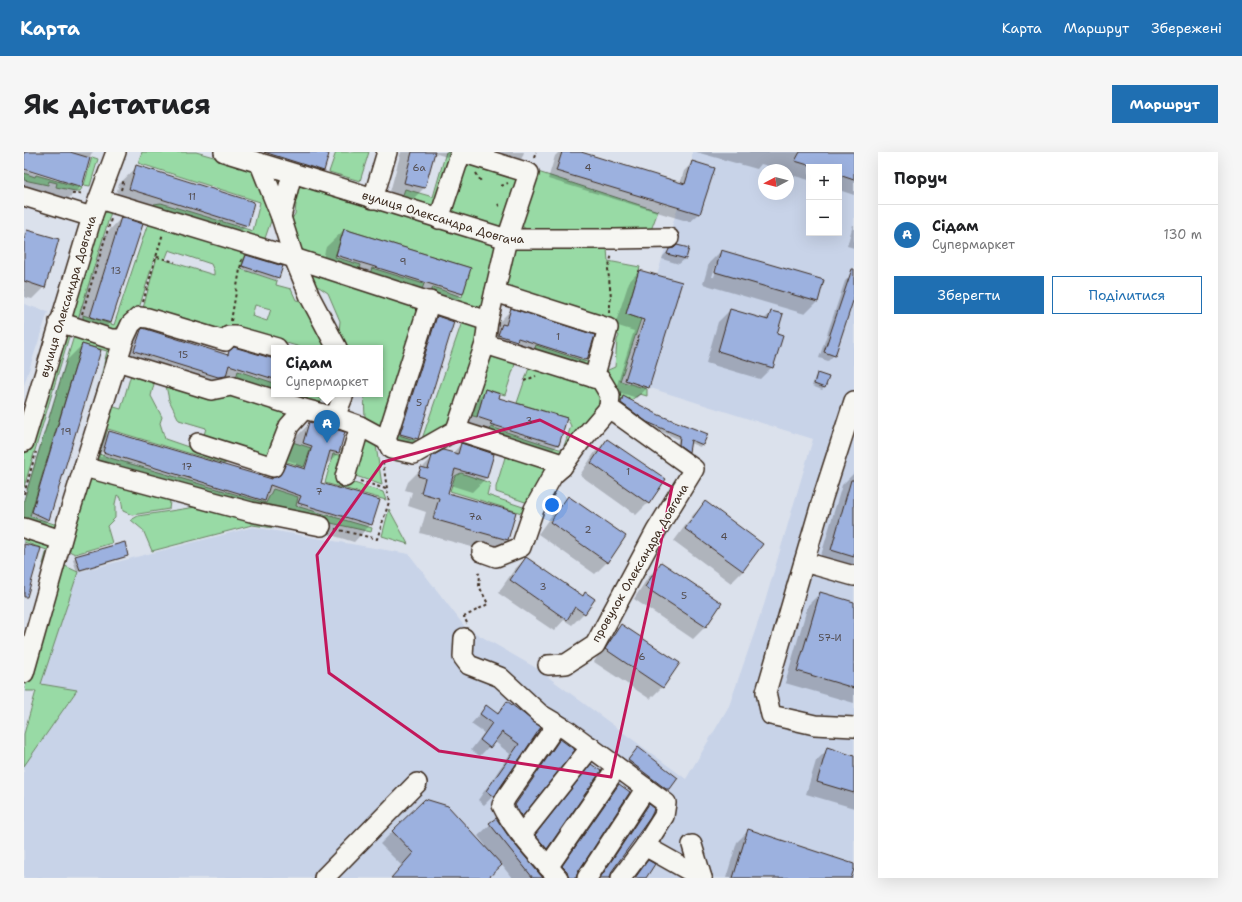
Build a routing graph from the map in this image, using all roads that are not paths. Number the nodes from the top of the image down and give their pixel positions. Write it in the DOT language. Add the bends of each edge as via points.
graph roads {
  1 [pos="116,152"];
  2 [pos="224,152"];
  3 [pos="386,152"];
  4 [pos="260,164"];
  5 [pos="292,174"];
  6 [pos="95,194"];
  7 [pos="24,196"];
  8 [pos="373,199"];
  9 [pos="92,217"];
  10 [pos="281,217"];
  11 [pos="439,219"];
  12 [pos="669,238"];
  13 [pos="507,239"];
  14 [pos="294,258"];
  15 [pos="495,292"];
  16 [pos="430,301"];
  17 [pos="488,321"];
  18 [pos="59,322"];
  19 [pos="124,339"];
  20 [pos="485,344"];
  21 [pos="335,345"];
  22 [pos="271,346"];
  23 [pos="117,361"];
  24 [pos="597,379"];
  25 [pos="343,397"];
  26 [pos="854,401"];
  27 [pos="609,408"];
  28 [pos="304,409"];
  29 [pos="335,417"];
  30 [pos="360,426"];
  31 [pos="456,430"];
  32 [pos="849,436"];
  33 [pos="386,440"];
  34 [pos="24,442"];
  35 [pos="198,443"];
  36 [pos="84,467"];
  37 [pos="562,467"];
  38 [pos="345,477"];
  39 [pos="321,526"];
  40 [pos="24,528"];
  41 [pos="61,540"];
  42 [pos="479,561"];
  43 [pos="804,562"];
  44 [pos="854,576"];
  45 [pos="464,638"];
  46 [pos="548,665"];
  47 [pos="24,673"];
  48 [pos="557,724"];
  49 [pos="854,727"];
  50 [pos="590,747"];
  51 [pos="617,767"];
  52 [pos="417,784"];
  53 [pos="646,788"];
  54 [pos="522,834"];
  55 [pos="692,845"];
  56 [pos="645,846"];
  57 [pos="553,872"];
  58 [pos="324,878"];
  59 [pos="587,878"];
  60 [pos="621,878"];
  61 [pos="702,878"];
  1 -- 6 [label="street, вулиця Олександра Довгача"];
  2 -- 4 [label="street, вулиця Олександра Довгача"];
  3 -- 8 [label="street"];
  4 -- 5 [label="street, вулиця Олександра Довгача"];
  4 -- 10 [label="street"];
  5 -- 8 [label="street, вулиця Олександра Довгача"];
  5 -- 10 [label="street"];
  6 -- 9 [label="street, вулиця Олександра Довгача"];
  6 -- 14 [label="street" via="167,221"];
  7 -- 9 [label="street"];
  8 -- 11 [label="street, вулиця Олександра Довгача"];
  9 -- 18 [label="street, вулиця Олександра Довгача"];
  10 -- 14 [label="street"];
  11 -- 13 [label="street, вулиця Олександра Довгача"];
  11 -- 13 [label="street" via="461,152 529,173"];
  12 -- 13 [label="street, вулиця Олександра Довгача"];
  13 -- 15 [label="street"];
  14 -- 16 [label="street"];
  14 -- 21 [label="street" via="310,297"];
  15 -- 17 [label="street"];
  15 -- 24 [label="street" via="608,328"];
  16 -- 17 [label="street"];
  16 -- 33 [label="street"];
  17 -- 20 [label="street"];
  18 -- 19 [label="street" via="110,339"];
  18 -- 34 [label="street, вулиця Олександра Довгача"];
  19 -- 22 [label="street" via="131,324 139,317 225,341 229,336 235,336"];
  19 -- 23 [label="street"];
  20 -- 24 [label="street"];
  20 -- 31 [label="street"];
  23 -- 28 [label="street" via="211,390 230,386"];
  23 -- 36 [label="street"];
  24 -- 27 [label="street" via="610,395"];
  25 -- 29 [label="street"];
  26 -- 32 [label="street"];
  27 -- 37 [label="street"];
  27 -- 46 [label="street, провулок Олександра Довгача" via="694,470 656,531 595,646 566,664"];
  28 -- 29 [label="street"];
  28 -- 35 [label="street" via="289,426 273,467"];
  29 -- 30 [label="street"];
  30 -- 33 [label="street"];
  30 -- 38 [label="street"];
  31 -- 33 [label="street" via="414,454 392,449"];
  31 -- 37 [label="street" via="556,462"];
  32 -- 43 [label="street"];
  36 -- 39 [label="street" via="251,512"];
  36 -- 41 [label="street"];
  37 -- 42 [label="street" via="553,475 534,509 521,547"];
  40 -- 41 [label="street"];
  41 -- 47 [label="street"];
  43 -- 44 [label="street"];
  43 -- 49 [label="street" via="766,692 768,703 772,715 815,725"];
  45 -- 48 [label="street" via="463,657 468,665 500,677 540,714"];
  48 -- 50 [label="street"];
  48 -- 54 [label="street" via="502,805"];
  50 -- 51 [label="street"];
  50 -- 54 [label="street"];
  51 -- 53 [label="street"];
  51 -- 57 [label="street"];
  52 -- 58 [label="street"];
  53 -- 56 [label="street" via="666,803 664,816"];
  53 -- 59 [label="street"];
  54 -- 57 [label="street"];
  55 -- 61 [label="street"];
  56 -- 60 [label="street"];
  56 -- 61 [label="street"];
}
